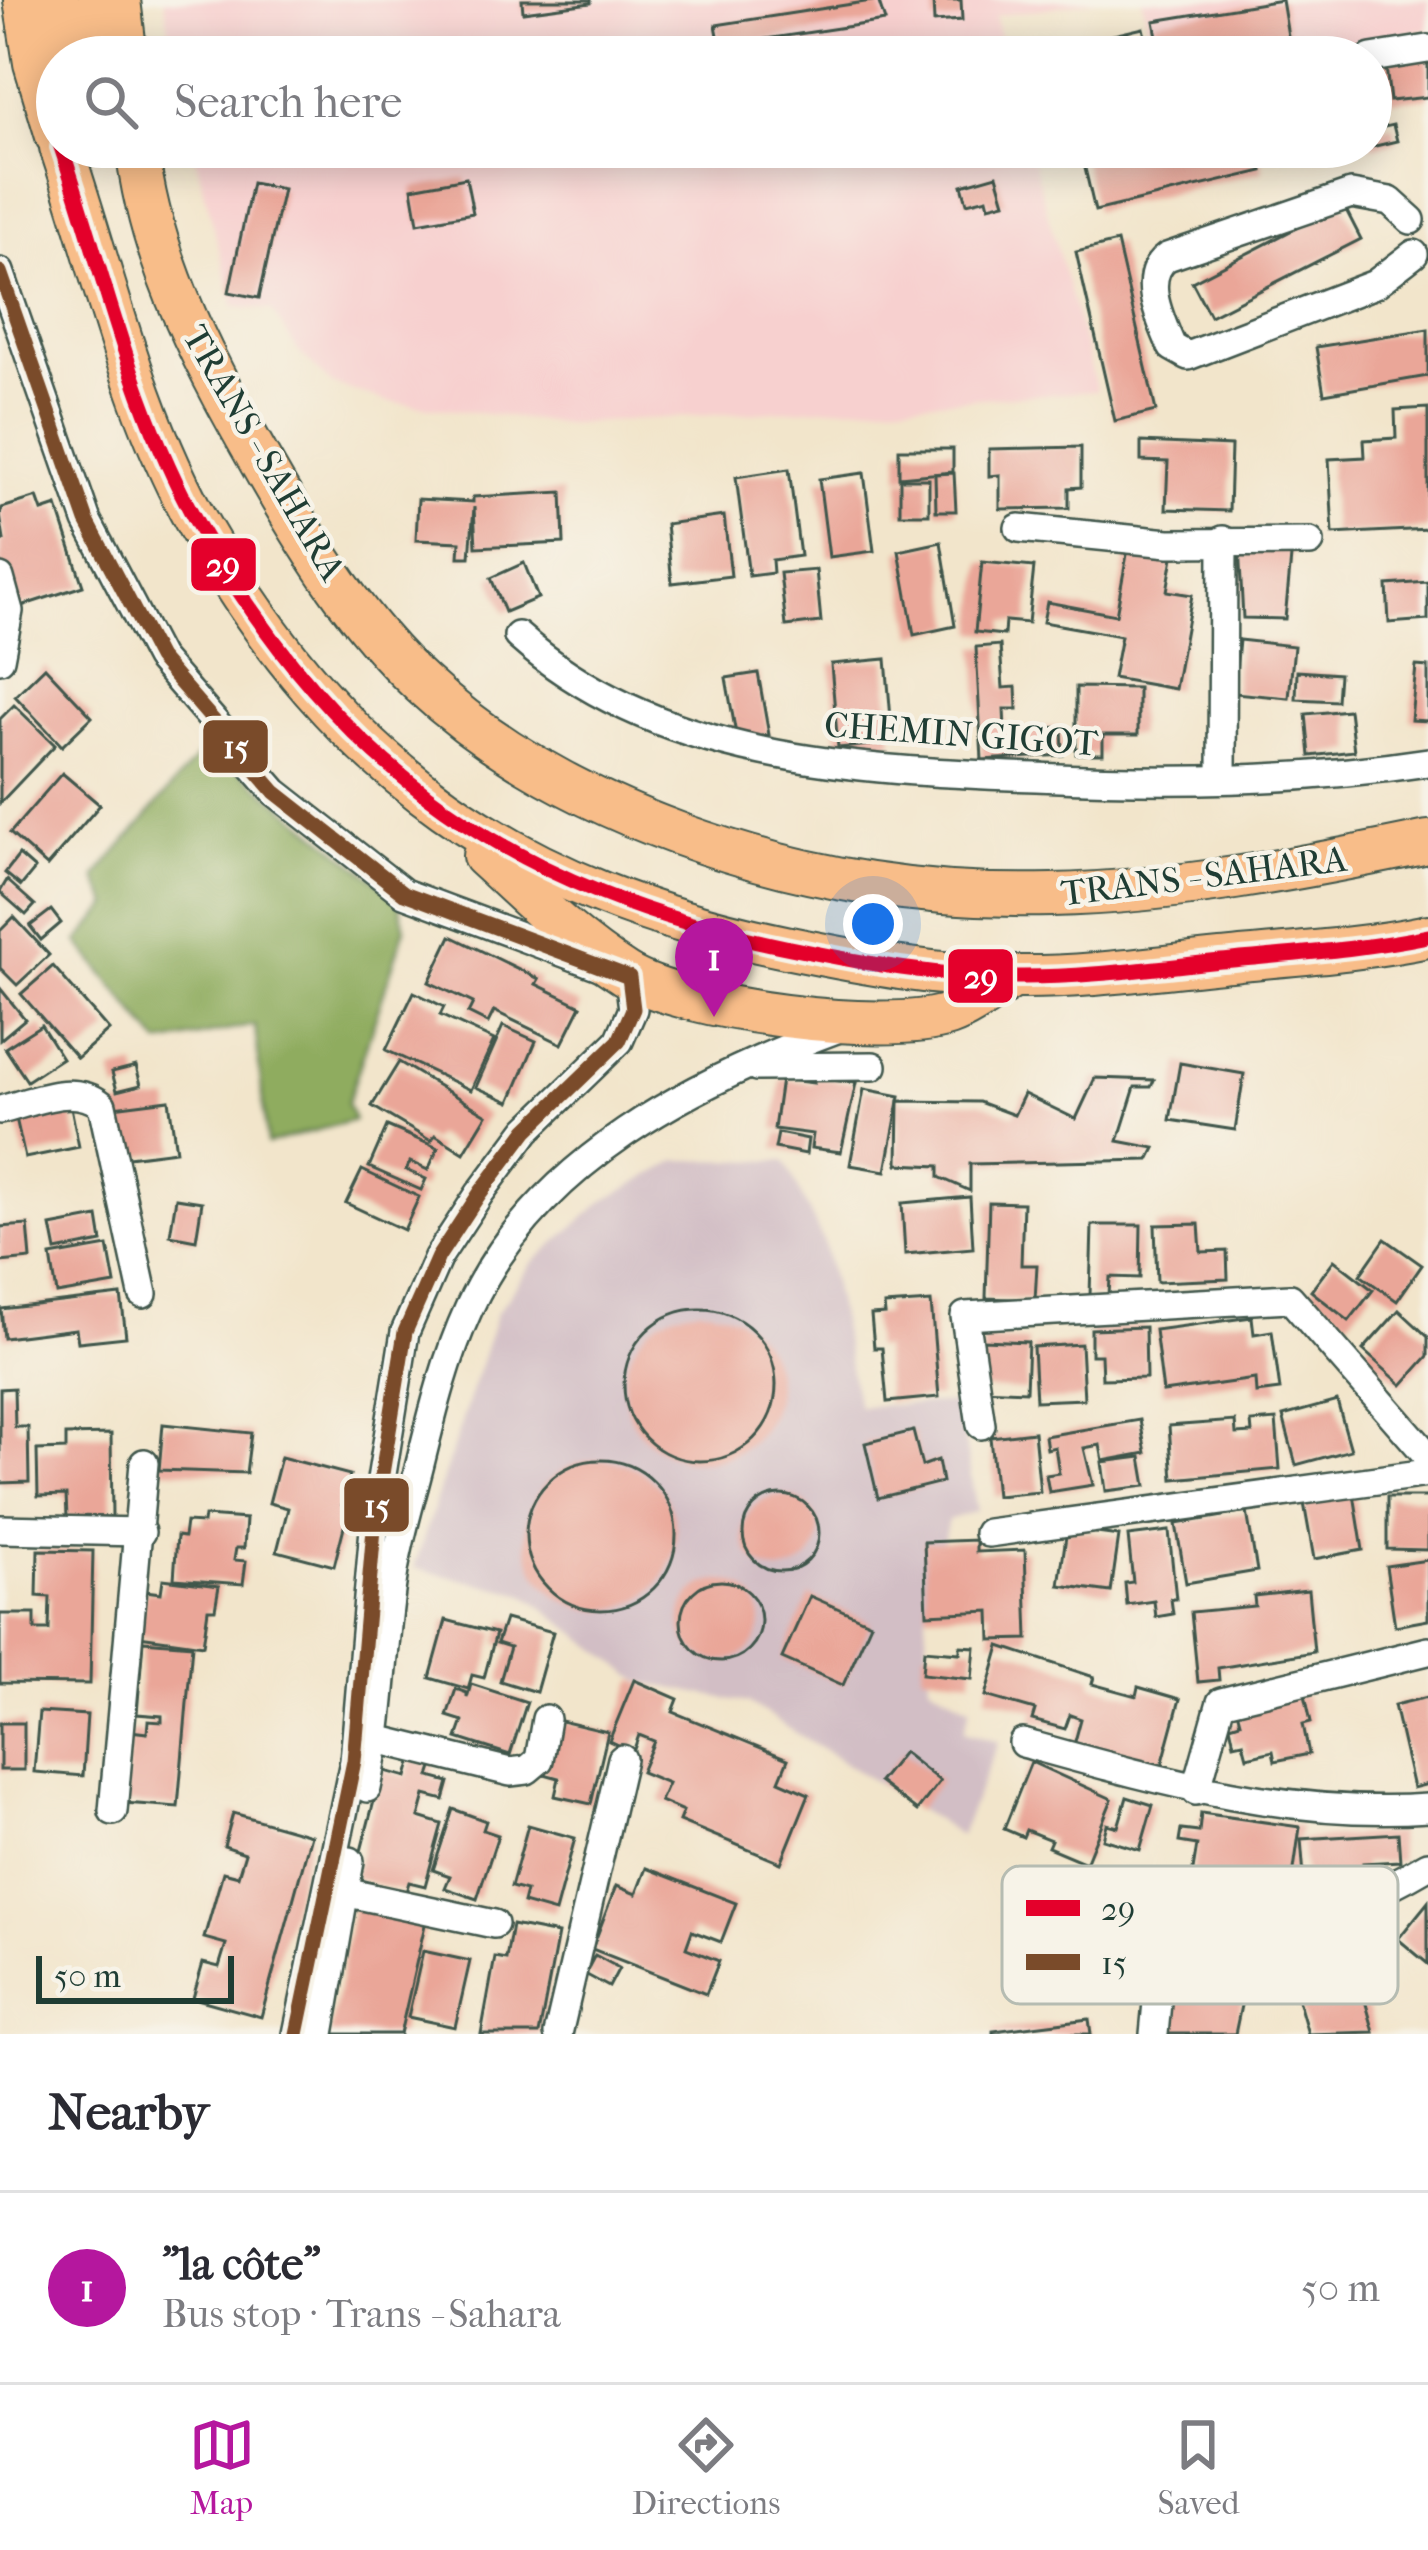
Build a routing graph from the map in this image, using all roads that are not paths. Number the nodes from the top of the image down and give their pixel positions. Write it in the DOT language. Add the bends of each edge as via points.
graph roads {
  1 [pos="25,0"];
  2 [pos="61,0"];
  3 [pos="96,0"];
  4 [pos="119,0"];
  5 [pos="66,36"];
  6 [pos="102,36"];
  7 [pos="123,36"];
  8 [pos="1428,49"];
  9 [pos="1392,55"];
  10 [pos="36,66"];
  11 [pos="67,168"];
  12 [pos="85,168"];
  13 [pos="135,168"];
  14 [pos="139,168"];
  15 [pos="142,190"];
  16 [pos="1422,217"];
  17 [pos="1421,253"];
  18 [pos="0,272"];
  19 [pos="102,280"];
  20 [pos="1019,528"];
  21 [pos="1223,540"];
  22 [pos="1310,542"];
  23 [pos="0,578"];
  24 [pos="5,614"];
  25 [pos="518,636"];
  26 [pos="0,659"];
  27 [pos="1428,762"];
  28 [pos="386,766"];
  29 [pos="1222,779"];
  30 [pos="1428,842"];
  31 [pos="1428,937"];
  32 [pos="629,977"];
  33 [pos="1013,977"];
  34 [pos="856,1021"];
  35 [pos="873,1066"];
  36 [pos="741,1067"];
  37 [pos="0,1110"];
  38 [pos="143,1294"];
  39 [pos="981,1425"];
  40 [pos="1428,1456"];
  41 [pos="144,1463"];
  42 [pos="1428,1473"];
  43 [pos="0,1529"];
  44 [pos="141,1532"];
  45 [pos="988,1533"];
  46 [pos="1428,1651"];
  47 [pos="545,1719"];
  48 [pos="377,1739"];
  49 [pos="1023,1743"];
  50 [pos="622,1760"];
  51 [pos="1196,1791"];
  52 [pos="1428,1808"];
  53 [pos="113,1811"];
  54 [pos="1428,1865"];
  55 [pos="1398,1880"];
  56 [pos="344,1892"];
  57 [pos="494,1924"];
  58 [pos="1157,2004"];
  59 [pos="297,2034"];
  60 [pos="320,2034"];
  61 [pos="558,2034"];
  62 [pos="1154,2034"];
  1 -- 10 [label="highway"];
  2 -- 5 [label="main road"];
  3 -- 6 [label="main road"];
  4 -- 7 [label="highway"];
  8 -- 9 [label="street"];
  11 -- 19 [label="highway, TRANS - SAHARA"];
  12 -- 19 [label="main road, TRANS - SAHARA"];
  13 -- 15 [label="main road"];
  14 -- 15 [label="highway, TRANS - SAHARA"];
  15 -- 30 [label="highway, TRANS - SAHARA" via="203,359 310,547 422,685 556,781 634,818 779,868 956,895 1066,897 1187,886"];
  16 -- 17 [label="street" via="1401,233"];
  16 -- 17 [label="street" via="1351,194 1167,257 1152,285 1172,347 1188,356 1375,284"];
  18 -- 32 [label="street" via="88,521 159,658 275,791 404,892"];
  19 -- 28 [label="highway, TRANS - SAHARA" via="157,444 199,526 299,676"];
  20 -- 21 [label="street" via="1169,543"];
  21 -- 22 [label="street"];
  21 -- 29 [label="street"];
  23 -- 24 [label="street"];
  24 -- 26 [label="street"];
  25 -- 29 [label="street, CHEMIN GIGOT" via="555,669 621,704 727,745 852,769"];
  27 -- 29 [label="street, CHEMIN GIGOT"];
  28 -- 32 [label="highway" via="572,936"];
  28 -- 33 [label="highway, TRANS - SAHARA" via="524,860 639,911 868,964"];
  31 -- 33 [label="highway, TRANS - SAHARA"];
  32 -- 34 [label="highway" via="808,1019"];
  32 -- 59 [label="street" via="632,1009 619,1041 527,1130 480,1193 438,1257 405,1332 373,1536 357,1740"];
  33 -- 34 [label="highway" via="953,1014 907,1024"];
  34 -- 36 [label="street"];
  35 -- 36 [label="street"];
  36 -- 48 [label="street" via="655,1110 582,1165 513,1237 471,1303 442,1374 394,1572"];
  37 -- 38 [label="street" via="70,1093 102,1105"];
  39 -- 40 [label="street" via="965,1316 1291,1298"];
  41 -- 44 [label="street"];
  42 -- 45 [label="street"];
  43 -- 44 [label="street"];
  44 -- 53 [label="street"];
  46 -- 51 [label="street" via="1221,1702"];
  47 -- 48 [label="street" via="539,1760 527,1770"];
  48 -- 56 [label="street"];
  49 -- 51 [label="street"];
  50 -- 61 [label="street"];
  51 -- 52 [label="street" via="1343,1812"];
  54 -- 55 [label="street"];
  56 -- 57 [label="street"];
  56 -- 60 [label="street"];
  58 -- 62 [label="street"];
}
